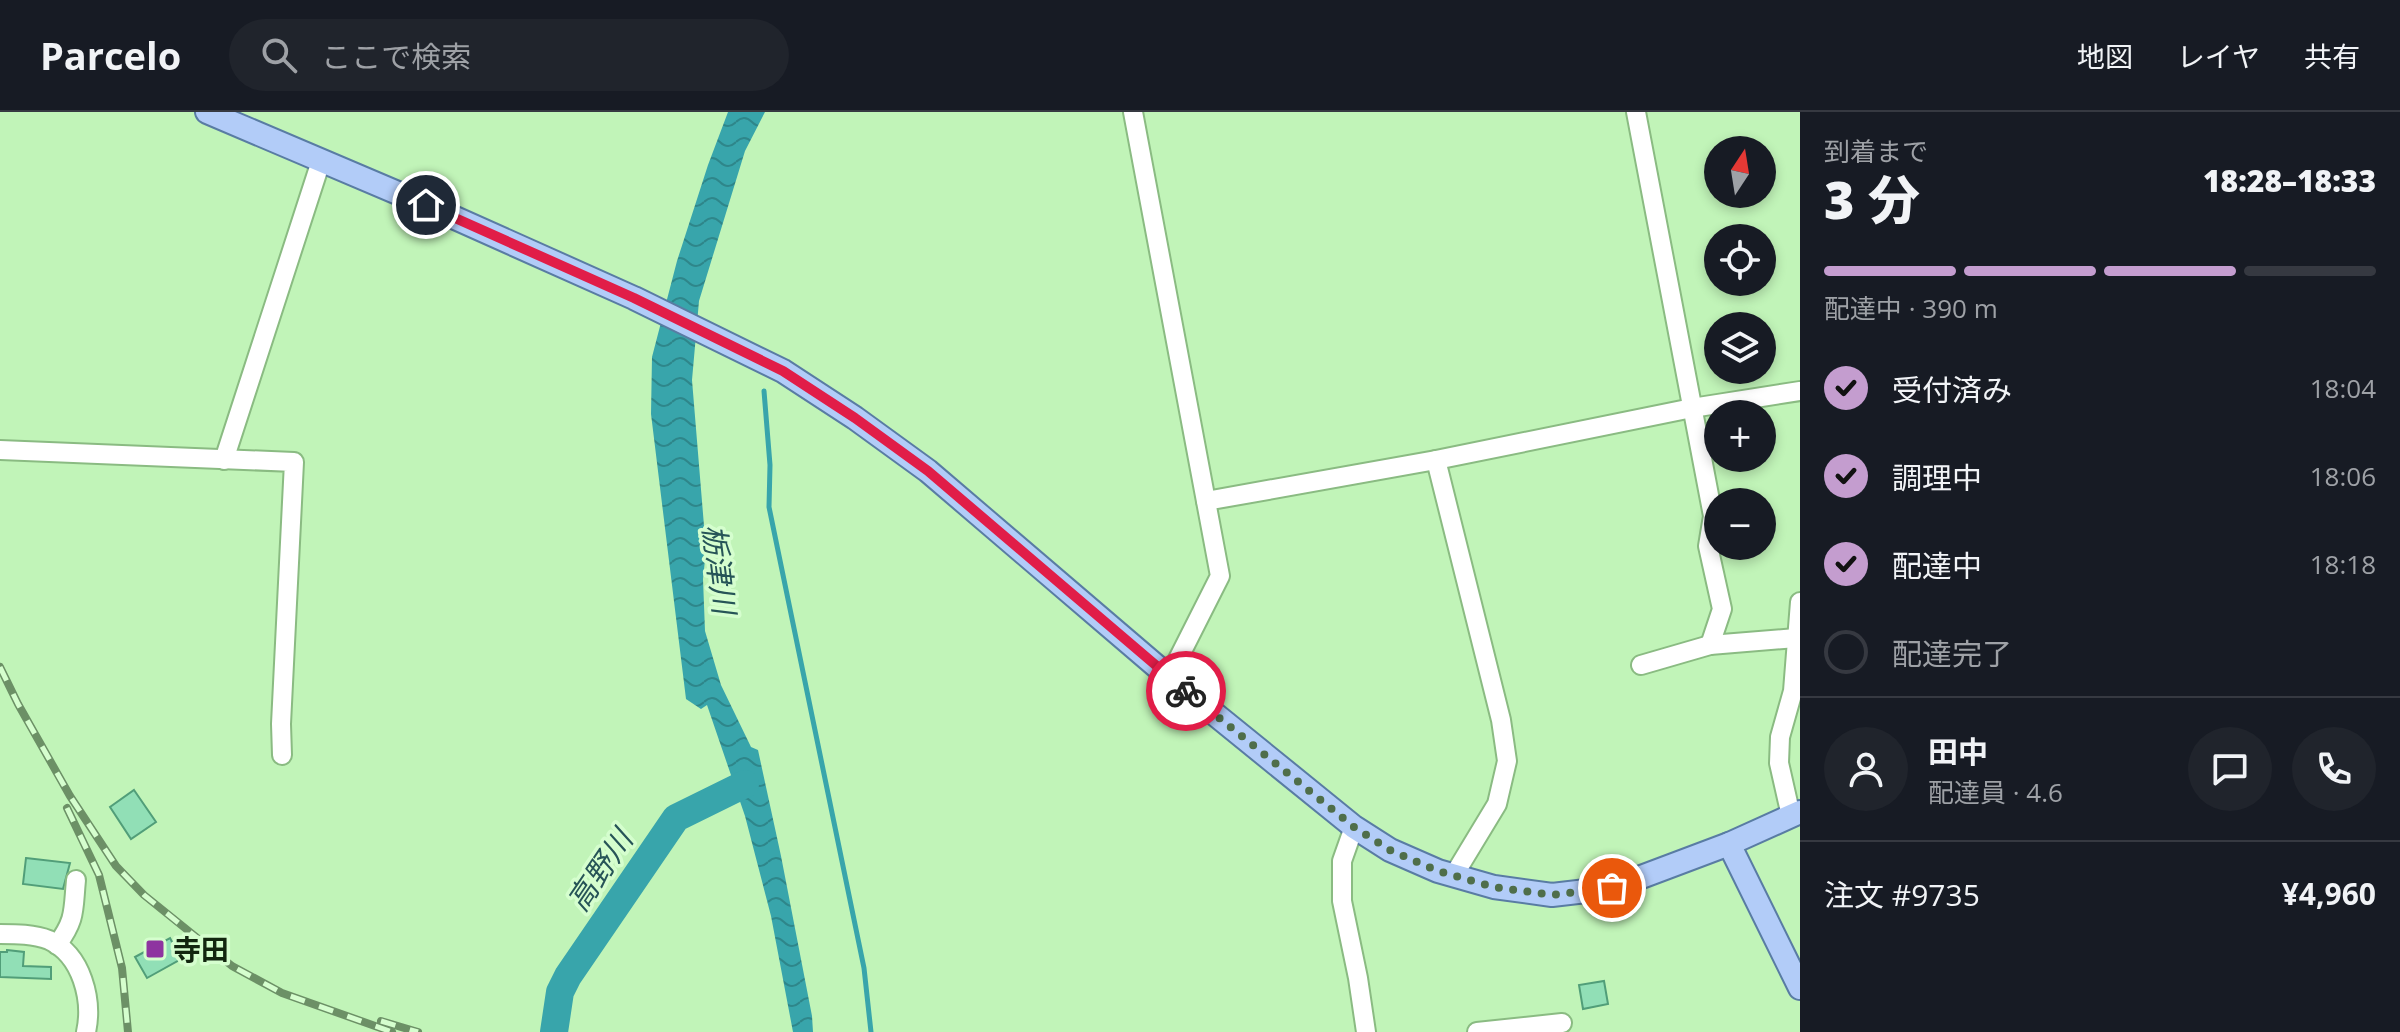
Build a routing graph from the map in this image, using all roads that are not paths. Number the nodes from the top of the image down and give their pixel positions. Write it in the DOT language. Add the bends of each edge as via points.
graph roads {
  1 [pos="207,112"];
  2 [pos="1133,112"];
  3 [pos="1636,112"];
  4 [pos="321,161"];
  5 [pos="1800,391"];
  6 [pos="1692,408"];
  7 [pos="0,450"];
  8 [pos="224,460"];
  9 [pos="1436,460"];
  10 [pos="1206,501"];
  11 [pos="1800,602"];
  12 [pos="1796,638"];
  13 [pos="1710,645"];
  14 [pos="1641,665"];
  15 [pos="1169,677"];
  16 [pos="1796,690"];
  17 [pos="282,755"];
  18 [pos="1796,814"];
  19 [pos="1354,827"];
  20 [pos="1729,844"];
  21 [pos="1454,875"];
  22 [pos="76,880"];
  23 [pos="0,934"];
  24 [pos="57,945"];
  25 [pos="1800,988"];
  26 [pos="1562,1023"];
  27 [pos="86,1032"];
  28 [pos="1366,1032"];
  29 [pos="1477,1032"];
  1 -- 4 [label="main road"];
  2 -- 10 [label="street"];
  3 -- 6 [label="street"];
  4 -- 8 [label="street"];
  4 -- 15 [label="main road" via="634,298 783,371 928,471"];
  5 -- 6 [label="street"];
  6 -- 9 [label="street"];
  6 -- 13 [label="street" via="1713,516 1708,546 1722,609"];
  7 -- 8 [label="street"];
  8 -- 17 [label="street" via="294,462"];
  9 -- 10 [label="street"];
  9 -- 21 [label="street" via="1507,761 1497,804"];
  10 -- 15 [label="street" via="1220,576"];
  11 -- 12 [label="street"];
  12 -- 13 [label="street"];
  12 -- 16 [label="street"];
  13 -- 14 [label="street"];
  15 -- 19 [label="main road"];
  16 -- 18 [label="street" via="1780,737 1779,763"];
  18 -- 20 [label="main road"];
  19 -- 21 [label="main road" via="1390,850"];
  19 -- 28 [label="street" via="1342,861 1342,901"];
  20 -- 21 [label="main road" via="1612,888 1552,895"];
  20 -- 25 [label="main road"];
  22 -- 24 [label="street" via="73,919"];
  23 -- 24 [label="street" via="34,936"];
  24 -- 27 [label="street" via="79,969"];
  26 -- 29 [label="street"];
}
